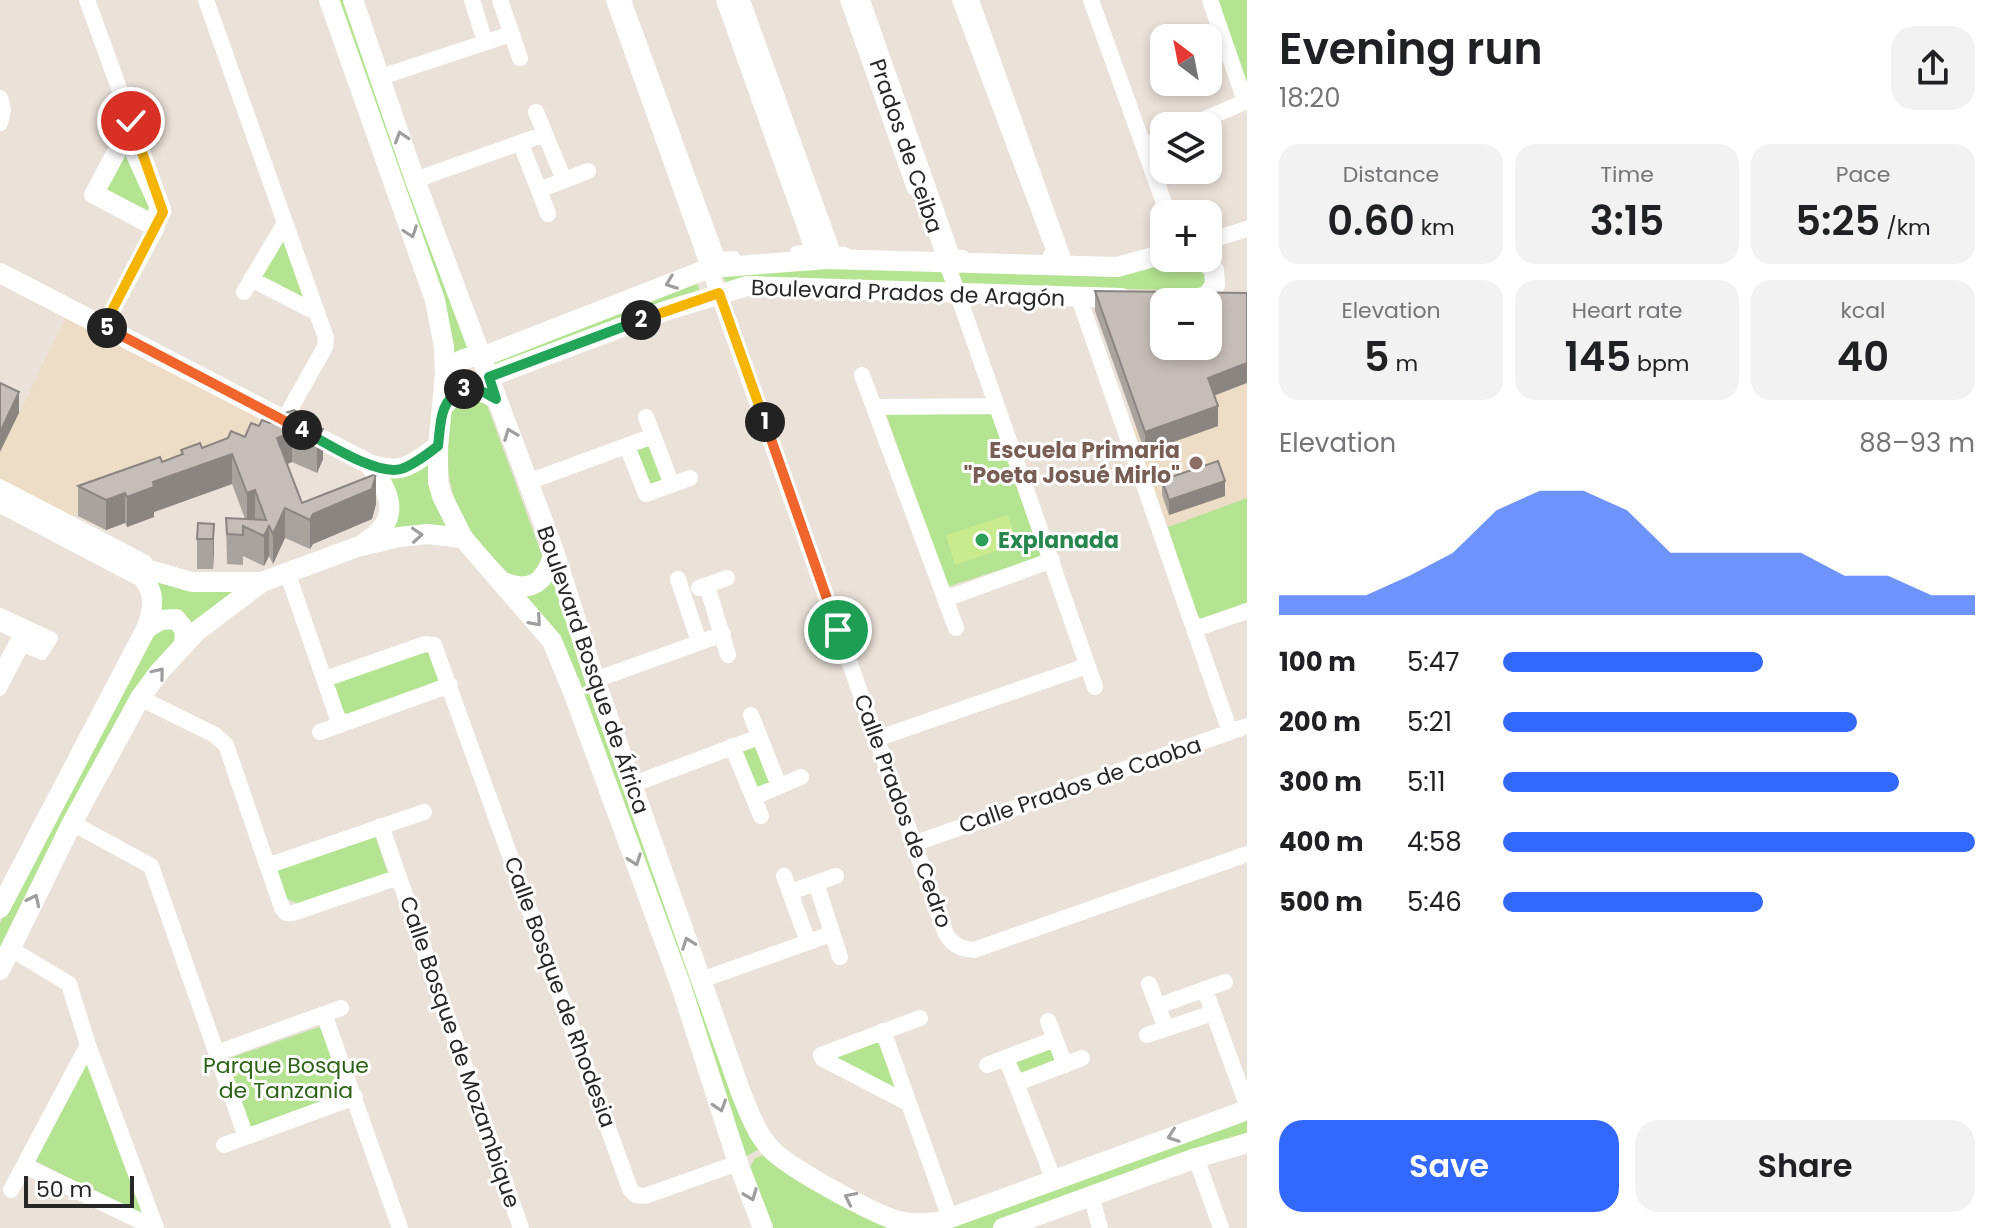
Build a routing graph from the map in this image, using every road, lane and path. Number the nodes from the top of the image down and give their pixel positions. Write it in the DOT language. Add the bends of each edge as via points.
graph roads {
  1 [pos="87,0"];
  2 [pos="206,0"];
  3 [pos="329,0"];
  4 [pos="353,0"];
  5 [pos="472,0"];
  6 [pos="500,0"];
  7 [pos="614,0"];
  8 [pos="625,0"];
  9 [pos="722,0"];
  10 [pos="733,0"];
  11 [pos="744,0"];
  12 [pos="846,0"];
  13 [pos="855,0"];
  14 [pos="864,0"];
  15 [pos="958,0"];
  16 [pos="971,0"];
  17 [pos="1091,0"];
  18 [pos="1210,0"];
  19 [pos="511,34"];
  20 [pos="485,42"];
  21 [pos="520,58"];
  22 [pos="381,77"];
  23 [pos="0,98"];
  24 [pos="1246,101"];
  25 [pos="536,112"];
  26 [pos="1220,112"];
  27 [pos="131,121"];
  28 [pos="0,123"];
  29 [pos="545,134"];
  30 [pos="1150,143"];
  31 [pos="521,144"];
  32 [pos="1144,146"];
  33 [pos="588,171"];
  34 [pos="415,180"];
  35 [pos="564,180"];
  36 [pos="539,190"];
  37 [pos="1163,200"];
  38 [pos="548,214"];
  39 [pos="285,223"];
  40 [pos="154,224"];
  41 [pos="1247,229"];
  42 [pos="1222,237"];
  43 [pos="1150,258"];
  44 [pos="827,259"];
  45 [pos="946,261"];
  46 [pos="1066,267"];
  47 [pos="710,268"];
  48 [pos="1214,272"];
  49 [pos="0,273"];
  50 [pos="0,284"];
  51 [pos="957,292"];
  52 [pos="719,293"];
  53 [pos="1079,298"];
  54 [pos="1137,298"];
  55 [pos="1234,299"];
  56 [pos="317,313"];
  57 [pos="104,326"];
  58 [pos="482,357"];
  59 [pos="445,375"];
  60 [pos="862,375"];
  61 [pos="489,377"];
  62 [pos="496,399"];
  63 [pos="997,406"];
  64 [pos="874,407"];
  65 [pos="442,408"];
  66 [pos="646,417"];
  67 [pos="284,420"];
  68 [pos="653,436"];
  69 [pos="438,446"];
  70 [pos="627,446"];
  71 [pos="369,464"];
  72 [pos="690,478"];
  73 [pos="528,482"];
  74 [pos="0,485"];
  75 [pos="672,485"];
  76 [pos="0,496"];
  77 [pos="0,507"];
  78 [pos="463,538"];
  79 [pos="357,547"];
  80 [pos="554,551"];
  81 [pos="1052,560"];
  82 [pos="132,565"];
  83 [pos="287,572"];
  84 [pos="727,578"];
  85 [pos="501,581"];
  86 [pos="262,582"];
  87 [pos="707,586"];
  88 [pos="945,599"];
  89 [pos="1247,611"];
  90 [pos="0,614"];
  91 [pos="0,623"];
  92 [pos="956,628"];
  93 [pos="146,629"];
  94 [pos="1195,629"];
  95 [pos="0,630"];
  96 [pos="22,634"];
  97 [pos="723,634"];
  98 [pos="699,642"];
  99 [pos="42,643"];
  100 [pos="184,645"];
  101 [pos="728,655"];
  102 [pos="0,661"];
  103 [pos="1087,666"];
  104 [pos="0,675"];
  105 [pos="325,679"];
  106 [pos="595,680"];
  107 [pos="450,685"];
  108 [pos="1095,687"];
  109 [pos="0,690"];
  110 [pos="140,698"];
  111 [pos="751,715"];
  112 [pos="340,725"];
  113 [pos="1247,726"];
  114 [pos="320,732"];
  115 [pos="1230,732"];
  116 [pos="759,737"];
  117 [pos="876,739"];
  118 [pos="732,746"];
  119 [pos="801,777"];
  120 [pos="631,785"];
  121 [pos="779,786"];
  122 [pos="754,797"];
  123 [pos="424,812"];
  124 [pos="761,816"];
  125 [pos="72,823"];
  126 [pos="381,826"];
  127 [pos="913,844"];
  128 [pos="1247,854"];
  129 [pos="267,866"];
  130 [pos="784,876"];
  131 [pos="836,876"];
  132 [pos="399,877"];
  133 [pos="816,883"];
  134 [pos="790,892"];
  135 [pos="0,894"];
  136 [pos="0,908"];
  137 [pos="831,934"];
  138 [pos="808,942"];
  139 [pos="11,949"];
  140 [pos="840,957"];
  141 [pos="0,970"];
  142 [pos="701,980"];
  143 [pos="1225,982"];
  144 [pos="1149,984"];
  145 [pos="1205,990"];
  146 [pos="1158,1006"];
  147 [pos="341,1008"];
  148 [pos="1213,1013"];
  149 [pos="324,1014"];
  150 [pos="920,1018"];
  151 [pos="1048,1021"];
  152 [pos="1166,1028"];
  153 [pos="883,1031"];
  154 [pos="1147,1035"];
  155 [pos="1055,1039"];
  156 [pos="88,1045"];
  157 [pos="217,1053"];
  158 [pos="1006,1058"];
  159 [pos="1082,1058"];
  160 [pos="987,1065"];
  161 [pos="1065,1065"];
  162 [pos="1017,1083"];
  163 [pos="355,1097"];
  164 [pos="908,1103"];
  165 [pos="1247,1107"];
  166 [pos="246,1137"];
  167 [pos="1247,1143"];
  168 [pos="224,1145"];
  169 [pos="771,1149"];
  170 [pos="1196,1158"];
  171 [pos="738,1163"];
  172 [pos="25,1166"];
  173 [pos="1053,1178"];
  174 [pos="11,1190"];
  175 [pos="1091,1195"];
  176 [pos="950,1218"];
  177 [pos="904,1224"];
  178 [pos="155,1228"];
  179 [pos="400,1228"];
  180 [pos="521,1228"];
  181 [pos="763,1228"];
  182 [pos="1003,1228"];
  183 [pos="1100,1228"];
  184 [pos="1221,1228"];
  1 -- 27 [label="street"];
  2 -- 39 [label="street"];
  3 -- 59 [label="street, Boulevard Bosque de África, one-way" via="435,300"];
  4 -- 22 [label="street, Boulevard Bosque de África"];
  5 -- 20 [label="street"];
  6 -- 19 [label="street"];
  7 -- 47 [label="street, Calle Prados de Cedro"];
  8 -- 9 [label="street" via="719,258 811,250"];
  10 -- 44 [label="street"];
  11 -- 12 [label="street" via="835,253 935,254"];
  13 -- 45 [label="street, Prados de Ceiba"];
  14 -- 15 [label="street" via="954,256 1054,255"];
  16 -- 46 [label="street"];
  17 -- 32 [label="street"];
  18 -- 24 [label="street"];
  19 -- 20 [label="street"];
  19 -- 21 [label="street"];
  20 -- 22 [label="street"];
  34 -- 22 [label="street, Boulevard Bosque de África, one-way"];
  23 -- 28 [label="street"];
  24 -- 26 [label="street"];
  25 -- 29 [label="street"];
  27 -- 40 [label="street" via="162,206"];
  27 -- 40 [label="street" via="92,195"];
  29 -- 31 [label="street"];
  29 -- 35 [label="street"];
  30 -- 32 [label="street"];
  31 -- 34 [label="street"];
  31 -- 36 [label="street"];
  32 -- 37 [label="street"];
  33 -- 35 [label="street"];
  34 -- 58 [label="street, Boulevard Bosque de África"];
  35 -- 36 [label="street"];
  36 -- 38 [label="street"];
  39 -- 56 [label="street"];
  39 -- 56 [label="street" via="248,286"];
  40 -- 40 [label="street" via="155,206 126,142 99,192"];
  40 -- 57 [label="street"];
  41 -- 42 [label="street"];
  43 -- 46 [label="street, Boulevard Prados de Aragón" via="1117,267"];
  44 -- 45 [label="street, Boulevard Prados de Aragón"];
  44 -- 47 [label="street, Boulevard Prados de Aragón"];
  45 -- 46 [label="street, Boulevard Prados de Aragón"];
  45 -- 51 [label="street, Prados de Ceiba"];
  47 -- 52 [label="street, Calle Prados de Cedro"];
  47 -- 58 [label="street, Boulevard Prados de Aragón, one-way"];
  48 -- 55 [label="street" via="1215,285 1207,296 1188,299"];
  49 -- 57 [label="street"];
  50 -- 74 [label="street" via="184,372 299,435 367,475 378,487 383,505 378,521 351,542 264,573 205,576 136,558"];
  51 -- 52 [label="street, Boulevard Prados de Aragón" via="776,285"];
  51 -- 53 [label="street, Boulevard Prados de Aragón"];
  51 -- 63 [label="street, Prados de Ceiba"];
  52 -- 61 [label="street, Boulevard Prados de Aragón"];
  52 -- 117 [label="street, Calle Prados de Cedro"];
  53 -- 54 [label="street, Boulevard Prados de Aragón"];
  53 -- 94 [label="street"];
  56 -- 67 [label="street" via="326,344"];
  57 -- 67 [label="street"];
  58 -- 59 [label="street, Boulevard Prados de Aragón" via="460,360"];
  58 -- 61 [label="street, Boulevard Bosque de África"];
  59 -- 65 [label="street, Boulevard Bosque de África"];
  60 -- 64 [label="street"];
  61 -- 62 [label="street, Boulevard Bosque de África"];
  62 -- 65 [label="street" via="470,388"];
  73 -- 62 [label="street, Boulevard Bosque de África, one-way"];
  63 -- 64 [label="street"];
  63 -- 81 [label="street, Prados de Ceiba"];
  64 -- 88 [label="street"];
  65 -- 69 [label="street, Boulevard Bosque de África"];
  66 -- 68 [label="street"];
  67 -- 71 [label="street"];
  68 -- 70 [label="street"];
  68 -- 75 [label="street"];
  69 -- 71 [label="street" via="400,469"];
  69 -- 78 [label="street, Boulevard Bosque de África" via="438,482"];
  70 -- 73 [label="street"];
  70 -- 75 [label="street" via="646,494"];
  71 -- 79 [label="street" via="389,493 390,508 374,537"];
  72 -- 75 [label="street"];
  73 -- 80 [label="street, Boulevard Bosque de África"];
  76 -- 82 [label="street"];
  77 -- 135 [label="street" via="124,570 148,602 146,617"];
  79 -- 78 [label="street, one-way" via="427,534"];
  78 -- 85 [label="street, Boulevard Bosque de África"];
  79 -- 83 [label="street"];
  80 -- 85 [label="street" via="550,568 536,583 519,587"];
  80 -- 106 [label="street, Boulevard Bosque de África"];
  81 -- 88 [label="street"];
  81 -- 103 [label="street, Prados de Ceiba"];
  82 -- 86 [label="street" via="192,582"];
  82 -- 93 [label="street" via="151,590"];
  83 -- 86 [label="street"];
  83 -- 105 [label="street"];
  84 -- 87 [label="street"];
  85 -- 171 [label="street, Boulevard Bosque de África, one-way" via="551,639 573,692 681,986"];
  86 -- 100 [label="street"];
  87 -- 97 [label="street"];
  87 -- 98 [label="street" via="681,586"];
  88 -- 92 [label="street"];
  89 -- 94 [label="street"];
  90 -- 109 [label="street" via="52,638 42,654 23,646"];
  91 -- 96 [label="street"];
  93 -- 100 [label="street" via="160,620 176,619 185,630"];
  93 -- 136 [label="street"];
  94 -- 115 [label="street"];
  95 -- 102 [label="street" via="13,637"];
  96 -- 99 [label="street"];
  96 -- 104 [label="street"];
  97 -- 98 [label="street"];
  97 -- 101 [label="street"];
  98 -- 106 [label="street"];
  110 -- 100 [label="street, one-way"];
  103 -- 108 [label="street, Prados de Ceiba"];
  103 -- 117 [label="street"];
  105 -- 107 [label="street, Calle Bosque de Rhodesia" via="429,643 436,648"];
  105 -- 112 [label="street"];
  106 -- 120 [label="street, Boulevard Bosque de África"];
  107 -- 112 [label="street"];
  107 -- 171 [label="street, Calle Bosque de Rhodesia" via="630,1189 645,1196"];
  110 -- 125 [label="street"];
  110 -- 129 [label="street, Calle Bosque de Mozambique" via="226,745"];
  111 -- 116 [label="street"];
  112 -- 114 [label="street"];
  113 -- 115 [label="street, Calle Prados de Caoba"];
  115 -- 127 [label="street, Calle Prados de Caoba"];
  116 -- 118 [label="street"];
  116 -- 121 [label="street"];
  117 -- 127 [label="street, Calle Prados de Cedro"];
  118 -- 120 [label="street"];
  118 -- 122 [label="street"];
  119 -- 121 [label="street"];
  142 -- 120 [label="street, Boulevard Bosque de África, one-way"];
  121 -- 122 [label="street"];
  122 -- 124 [label="street"];
  123 -- 126 [label="street"];
  139 -- 125 [label="street, one-way"];
  125 -- 157 [label="street" via="151,866"];
  126 -- 129 [label="street"];
  126 -- 132 [label="street, Calle Bosque de Mozambique"];
  127 -- 128 [label="street, Calle Prados de Cedro" via="946,934 953,944 974,950"];
  129 -- 132 [label="street, Calle Bosque de Mozambique" via="282,908 290,913"];
  130 -- 134 [label="street"];
  131 -- 133 [label="street"];
  132 -- 180 [label="street, Calle Bosque de Mozambique"];
  133 -- 134 [label="street"];
  133 -- 137 [label="street"];
  134 -- 138 [label="street"];
  137 -- 138 [label="street"];
  137 -- 140 [label="street"];
  138 -- 142 [label="street"];
  139 -- 141 [label="street"];
  139 -- 156 [label="street" via="69,984"];
  142 -- 169 [label="street, Boulevard Bosque de África" via="751,1117"];
  143 -- 145 [label="street"];
  144 -- 146 [label="street"];
  145 -- 146 [label="street"];
  145 -- 148 [label="street"];
  146 -- 152 [label="street"];
  147 -- 149 [label="street"];
  148 -- 152 [label="street"];
  148 -- 165 [label="street"];
  149 -- 157 [label="street"];
  149 -- 163 [label="street"];
  150 -- 153 [label="street"];
  151 -- 155 [label="street"];
  152 -- 154 [label="street"];
  153 -- 164 [label="street"];
  153 -- 164 [label="street" via="822,1057"];
  155 -- 158 [label="street"];
  155 -- 161 [label="street"];
  156 -- 172 [label="street"];
  156 -- 178 [label="street"];
  157 -- 166 [label="street"];
  158 -- 160 [label="street"];
  158 -- 162 [label="street"];
  159 -- 161 [label="street"];
  161 -- 162 [label="street"];
  162 -- 173 [label="street"];
  163 -- 166 [label="street"];
  163 -- 179 [label="street"];
  164 -- 176 [label="street"];
  165 -- 173 [label="street, Boulevard Bosque de África, one-way"];
  166 -- 168 [label="street"];
  167 -- 170 [label="street"];
  169 -- 171 [label="street"];
  177 -- 169 [label="street, Boulevard Bosque de África, one-way" via="833,1190"];
  170 -- 175 [label="street"];
  170 -- 184 [label="street"];
  171 -- 181 [label="street, Boulevard Bosque de África, one-way"];
  172 -- 174 [label="street"];
  172 -- 178 [label="street"];
  173 -- 176 [label="street, Boulevard Bosque de África"];
  175 -- 182 [label="street"];
  175 -- 183 [label="street"];
  176 -- 177 [label="street, Boulevard Bosque de África"];
}
